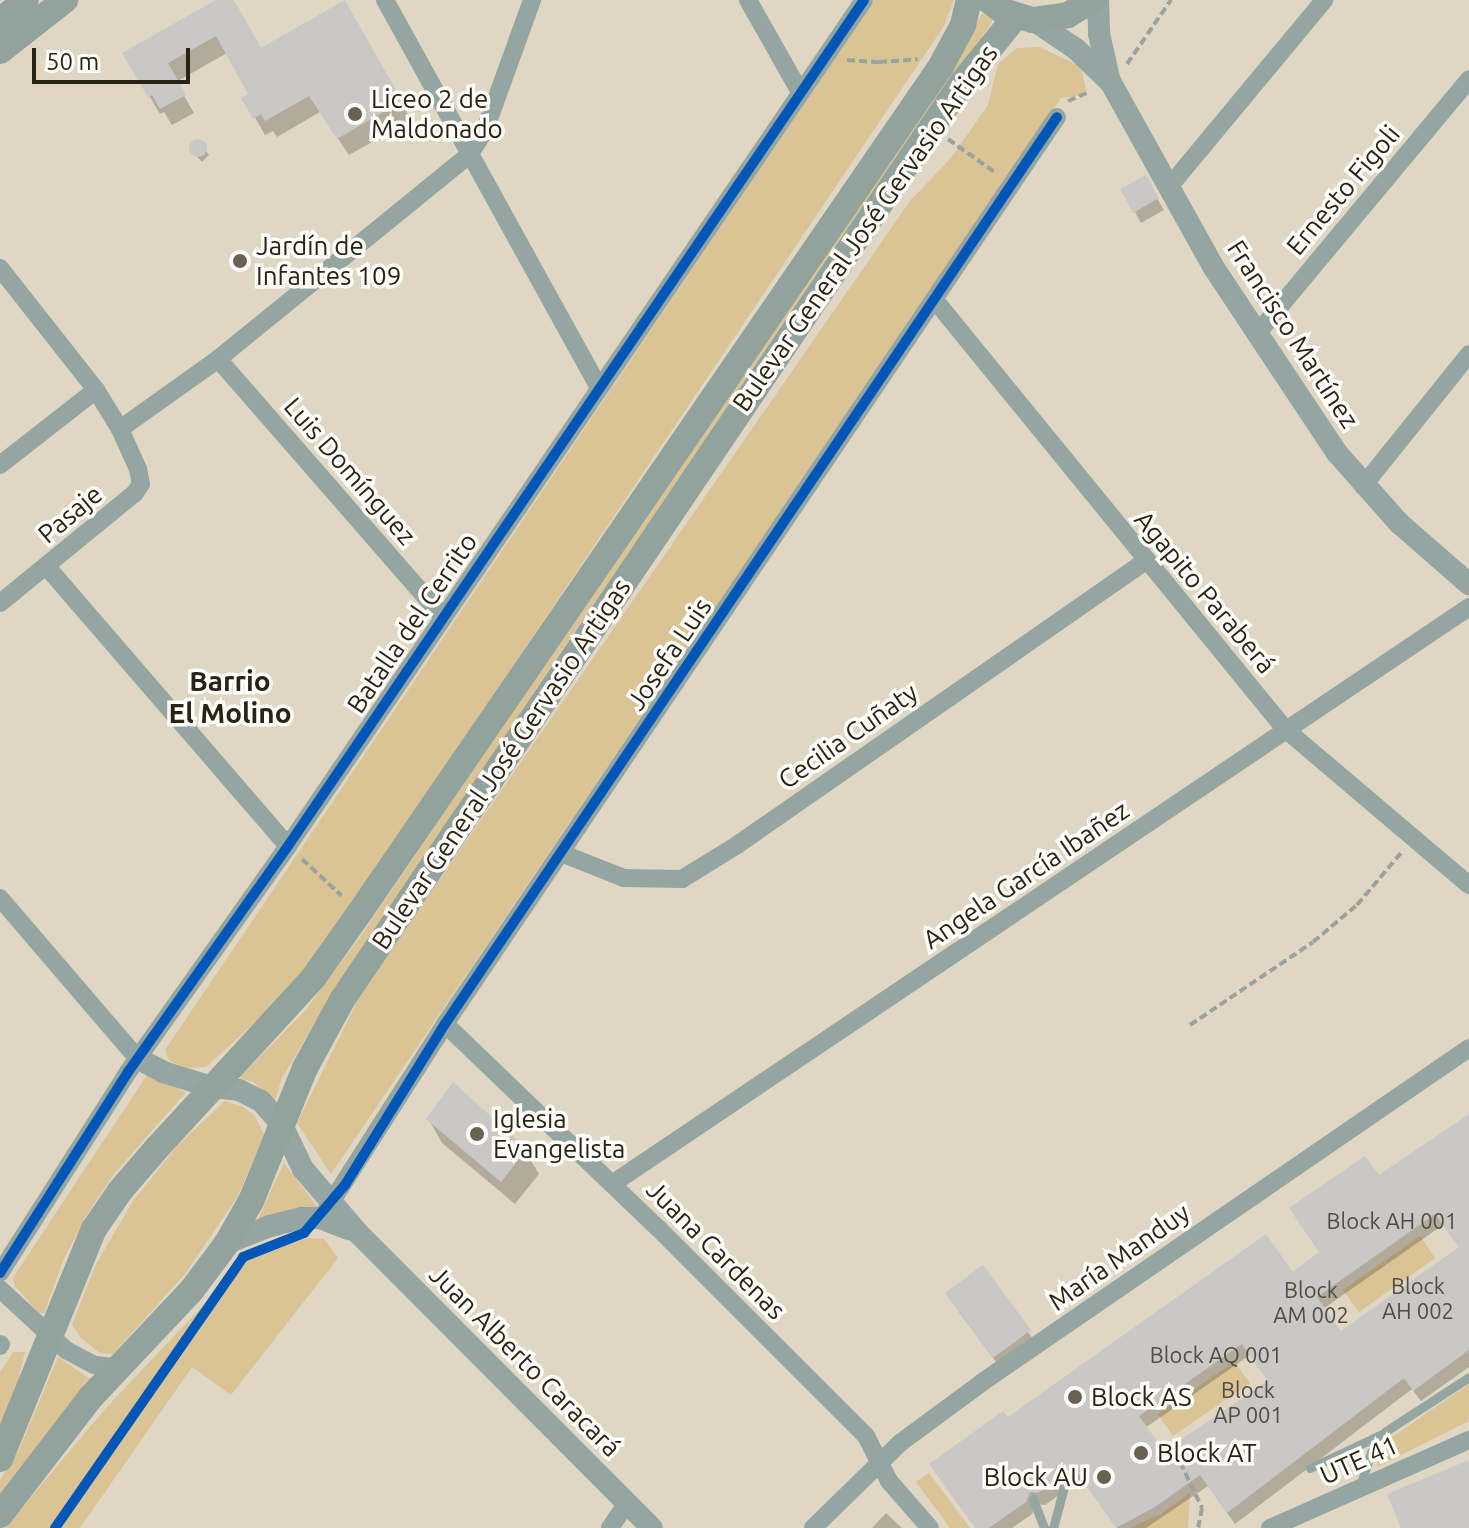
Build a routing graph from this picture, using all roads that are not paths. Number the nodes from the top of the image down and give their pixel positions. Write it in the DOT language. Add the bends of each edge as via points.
graph roads {
  1 [pos="26,0"];
  2 [pos="65,0"];
  3 [pos="385,0"];
  4 [pos="532,0"];
  5 [pos="748,0"];
  6 [pos="864,0"];
  7 [pos="969,0"];
  8 [pos="988,0"];
  9 [pos="1095,0"];
  10 [pos="1324,0"];
  11 [pos="1025,18"];
  12 [pos="0,21"];
  13 [pos="0,51"];
  14 [pos="1469,79"];
  15 [pos="1111,83"];
  16 [pos="800,92"];
  17 [pos="1057,117"];
  18 [pos="469,155"];
  19 [pos="1169,187"];
  20 [pos="0,268"];
  21 [pos="934,299"];
  22 [pos="1256,335"];
  23 [pos="1469,354"];
  24 [pos="218,359"];
  25 [pos="599,387"];
  26 [pos="96,390"];
  27 [pos="120,429"];
  28 [pos="0,465"];
  29 [pos="1363,486"];
  30 [pos="1145,561"];
  31 [pos="47,567"];
  32 [pos="1469,584"];
  33 [pos="0,603"];
  34 [pos="1469,607"];
  35 [pos="443,617"];
  36 [pos="1285,729"];
  37 [pos="288,846"];
  38 [pos="561,853"];
  39 [pos="1469,885"];
  40 [pos="0,898"];
  41 [pos="445,1024"];
  42 [pos="1469,1048"];
  43 [pos="137,1058"];
  44 [pos="212,1087"];
  45 [pos="282,1125"];
  46 [pos="612,1184"];
  47 [pos="326,1211"];
  48 [pos="227,1243"];
  49 [pos="0,1273"];
  50 [pos="0,1289"];
  51 [pos="51,1338"];
  52 [pos="119,1367"];
  53 [pos="1469,1377"];
  54 [pos="1384,1433"];
  55 [pos="1469,1440"];
  56 [pos="0,1459"];
  57 [pos="880,1461"];
  58 [pos="1310,1468"];
  59 [pos="1060,1480"];
  60 [pos="1360,1488"];
  61 [pos="1033,1499"];
  62 [pos="627,1503"];
  63 [pos="0,1515"];
  64 [pos="610,1528"];
  65 [pos="652,1528"];
  66 [pos="813,1528"];
  67 [pos="930,1528"];
  68 [pos="1044,1528"];
  69 [pos="1053,1528"];
  70 [pos="1270,1528"];
  1 -- 12 [label="main road"];
  2 -- 13 [label="main road"];
  3 -- 18 [label="street"];
  4 -- 18 [label="street" via="485,130"];
  5 -- 16 [label="street"];
  6 -- 16 [label="street, Batalla del Cerrito"];
  7 -- 44 [label="main road, Bulevar General José Gervasio Artigas" via="947,57 360,912 314,977"];
  8 -- 11 [label="main road"];
  9 -- 11 [label="main road" via="1068,15"];
  9 -- 15 [label="street, Francisco Martínez"];
  10 -- 19 [label="street"];
  11 -- 15 [label="street, Francisco Martínez" via="1076,49"];
  11 -- 45 [label="main road, Bulevar General José Gervasio Artigas" via="987,49 931,127 342,1000"];
  14 -- 22 [label="street, Ernesto Figoli"];
  15 -- 19 [label="street, Francisco Martínez"];
  16 -- 25 [label="street, Batalla del Cerrito"];
  17 -- 21 [label="street, Josefa Luis"];
  18 -- 24 [label="street"];
  18 -- 25 [label="street"];
  19 -- 22 [label="street, Francisco Martínez"];
  20 -- 26 [label="street"];
  21 -- 30 [label="street, Agapito Paraberá"];
  21 -- 38 [label="street, Josefa Luis"];
  22 -- 29 [label="street, Francisco Martínez"];
  23 -- 29 [label="street"];
  24 -- 27 [label="street"];
  24 -- 35 [label="street, Luis Domínguez"];
  25 -- 35 [label="street, Batalla del Cerrito"];
  26 -- 27 [label="street"];
  26 -- 28 [label="street"];
  27 -- 31 [label="street, Pasaje" via="141,484"];
  29 -- 32 [label="street, Francisco Martínez"];
  30 -- 36 [label="street, Agapito Paraberá"];
  30 -- 38 [label="street, Cecilia Cuñaty" via="682,879 624,878"];
  31 -- 33 [label="street, Pasaje"];
  31 -- 37 [label="street"];
  34 -- 36 [label="street, Angela García Ibañez"];
  35 -- 37 [label="street, Batalla del Cerrito"];
  36 -- 39 [label="street, Agapito Paraberá"];
  36 -- 46 [label="street, Angela García Ibañez"];
  37 -- 43 [label="street, Batalla del Cerrito"];
  38 -- 41 [label="street, Josefa Luis"];
  40 -- 43 [label="street"];
  41 -- 46 [label="street, Juana Cardenas"];
  41 -- 47 [label="street, Josefa Luis"];
  42 -- 57 [label="street, María Manduy" via="984,1381"];
  43 -- 44 [label="street"];
  43 -- 49 [label="street, Batalla del Cerrito"];
  44 -- 45 [label="street" via="251,1095"];
  44 -- 51 [label="main road, Bulevar General José Gervasio Artigas" via="120,1191 94,1229"];
  45 -- 47 [label="street"];
  45 -- 48 [label="main road, Bulevar General José Gervasio Artigas" via="251,1201"];
  46 -- 57 [label="street, Juana Cardenas" via="866,1436"];
  47 -- 48 [label="street"];
  47 -- 62 [label="street, Juan Alberto Caracará" via="358,1233"];
  48 -- 52 [label="main road, Bulevar General José Gervasio Artigas" via="191,1291"];
  50 -- 51 [label="street"];
  51 -- 52 [label="street" via="94,1365"];
  51 -- 56 [label="main road, Bulevar General José Gervasio Artigas"];
  52 -- 63 [label="main road, Bulevar General José Gervasio Artigas"];
  53 -- 54 [label="lane"];
  54 -- 58 [label="lane"];
  54 -- 60 [label="lane" via="1371,1452"];
  55 -- 60 [label="street, UTE 41"];
  57 -- 66 [label="street, María Manduy"];
  57 -- 67 [label="street, Juana Cardenas" via="889,1481"];
  59 -- 69 [label="lane" via="1064,1487"];
  60 -- 70 [label="street, UTE 41"];
  61 -- 68 [label="lane"];
  62 -- 64 [label="street"];
  62 -- 65 [label="street, Juan Alberto Caracará"];
}
